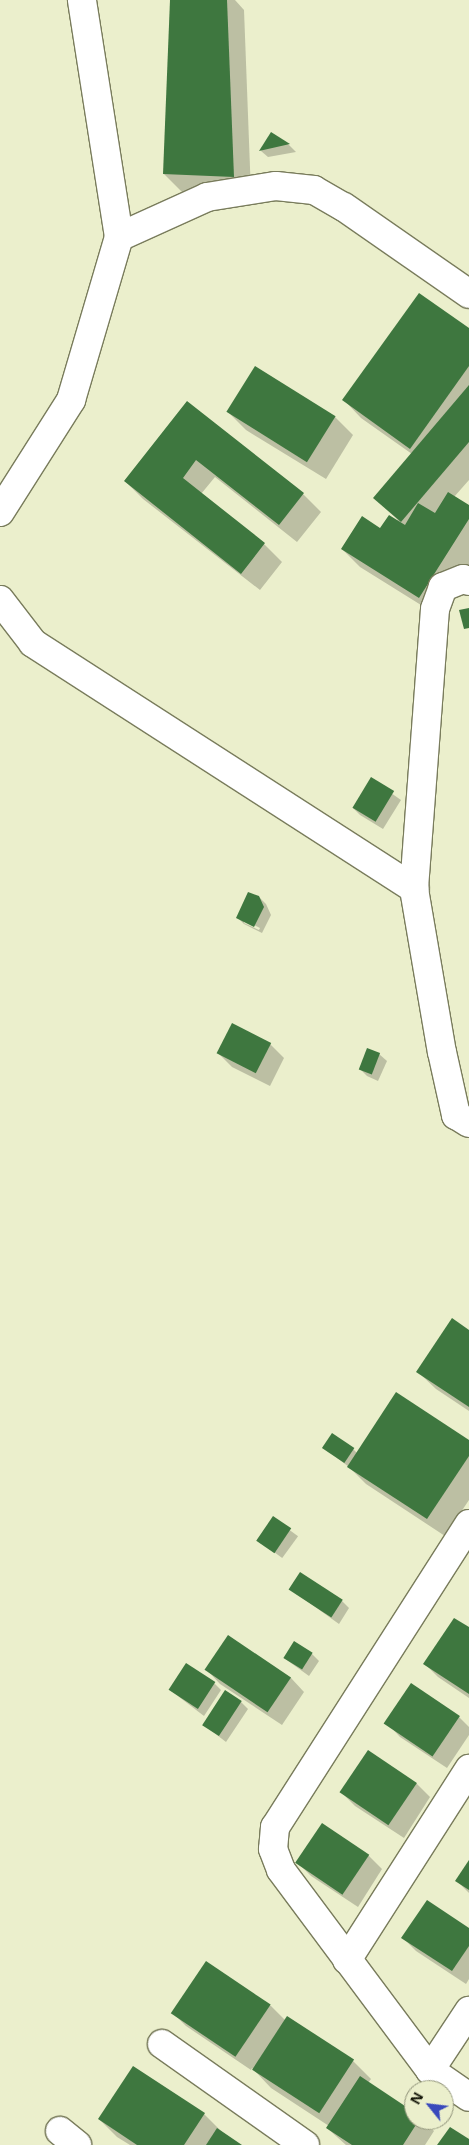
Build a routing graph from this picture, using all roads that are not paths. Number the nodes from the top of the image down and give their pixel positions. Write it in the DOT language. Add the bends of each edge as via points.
graph roads {
  1 [pos="82,0"];
  2 [pos="118,237"];
  3 [pos="469,294"];
  4 [pos="0,512"];
  5 [pos="469,581"];
  6 [pos="0,600"];
  7 [pos="414,890"];
  8 [pos="469,1122"];
  9 [pos="469,1524"];
  10 [pos="469,1769"];
  11 [pos="348,1960"];
  12 [pos="469,2011"];
  13 [pos="162,2044"];
  14 [pos="430,2070"];
  15 [pos="469,2097"];
  16 [pos="305,2145"];
  1 -- 2 [label="street"];
  2 -- 3 [label="street" via="207,197 276,186 314,190 344,207"];
  2 -- 4 [label="street" via="71,400"];
  5 -- 7 [label="street" via="462,579 443,587 435,608"];
  6 -- 7 [label="street" via="33,643"];
  7 -- 8 [label="street" via="456,1115"];
  9 -- 11 [label="street" via="275,1827 273,1849 281,1870"];
  10 -- 11 [label="street"];
  11 -- 14 [label="street"];
  12 -- 14 [label="street"];
  13 -- 16 [label="street"];
  14 -- 15 [label="street"];
}
